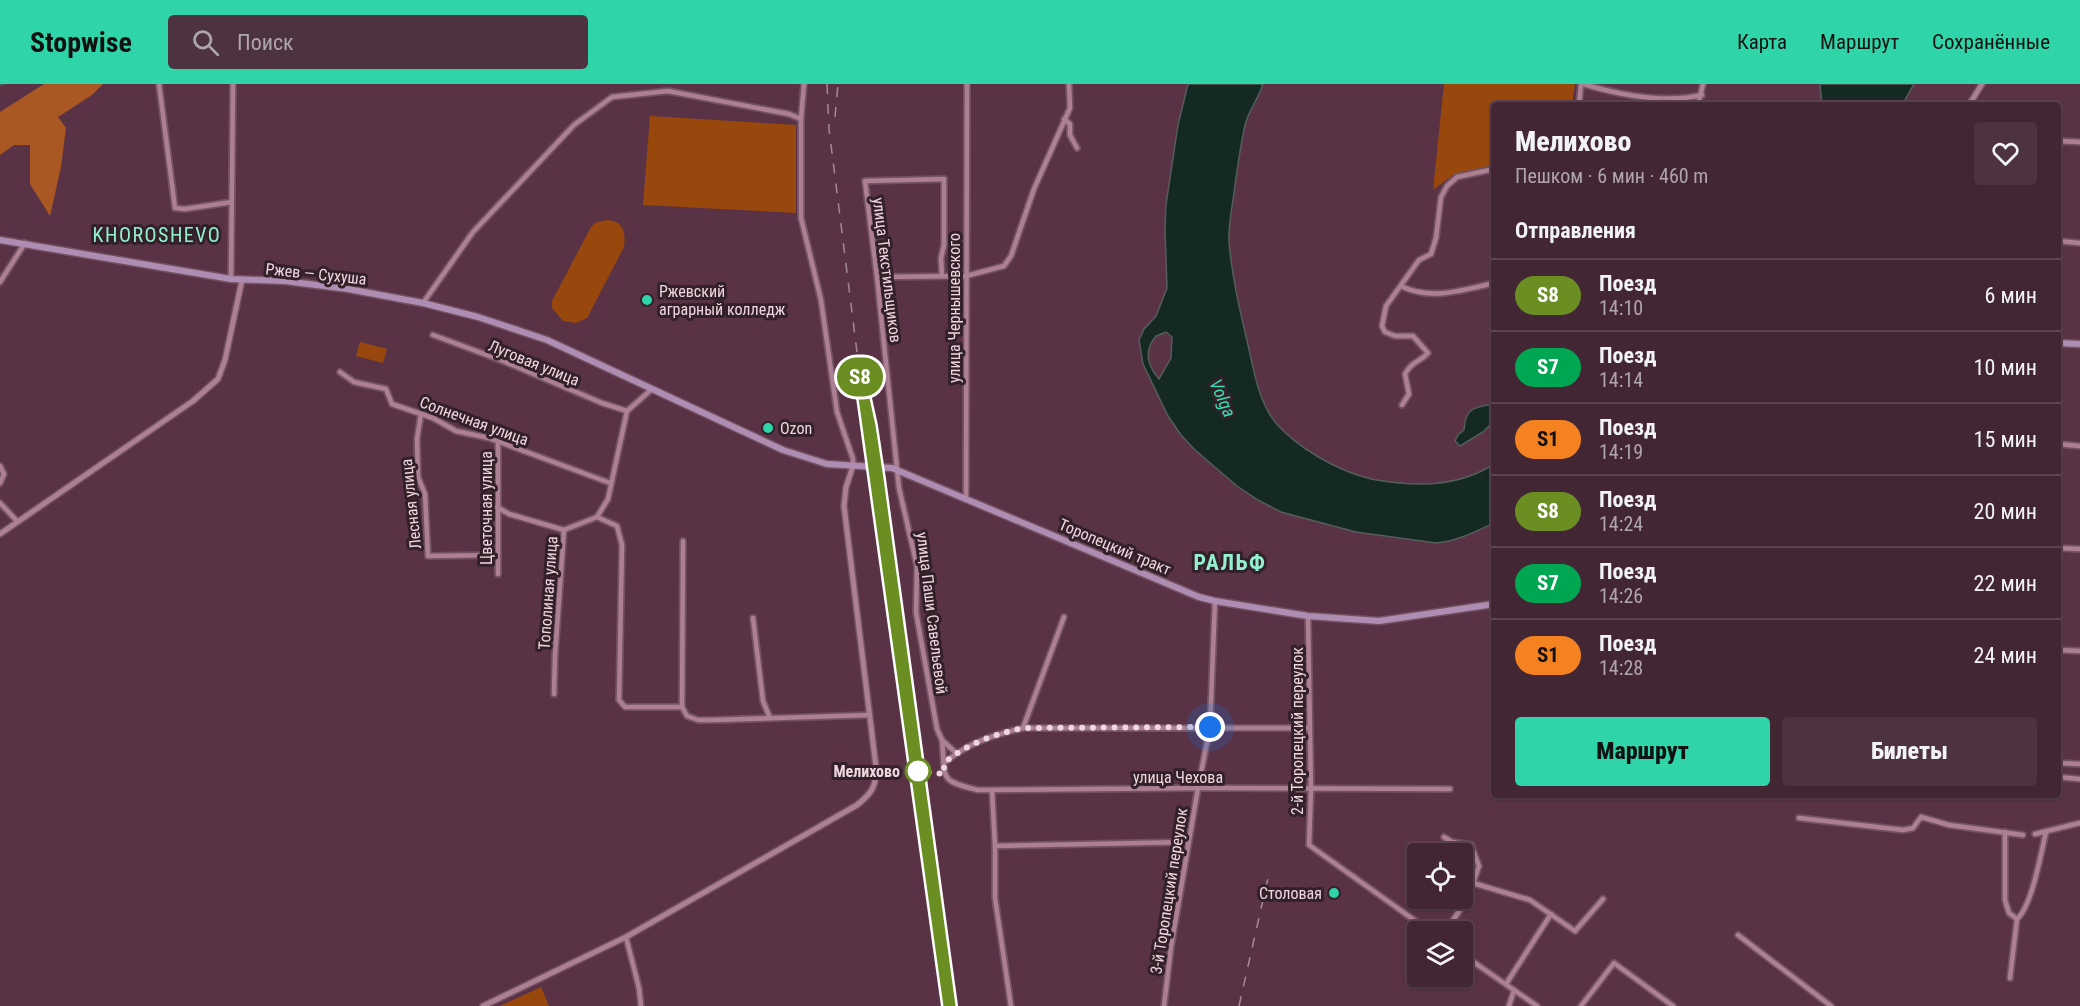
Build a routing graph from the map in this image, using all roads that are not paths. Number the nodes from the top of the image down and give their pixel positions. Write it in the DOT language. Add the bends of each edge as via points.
graph roads {
  1 [pos="159,84"];
  2 [pos="233,84"];
  3 [pos="804,84"];
  4 [pos="967,84"];
  5 [pos="1069,84"];
  6 [pos="1582,84"];
  7 [pos="1703,84"];
  8 [pos="1982,84"];
  9 [pos="1702,95"];
  10 [pos="1579,102"];
  11 [pos="1699,102"];
  12 [pos="1970,102"];
  13 [pos="801,119"];
  14 [pos="1064,119"];
  15 [pos="2061,141"];
  16 [pos="2080,142"];
  17 [pos="1077,148"];
  18 [pos="1491,170"];
  19 [pos="232,202"];
  20 [pos="0,240"];
  21 [pos="2061,241"];
  22 [pos="25,243"];
  23 [pos="2080,243"];
  24 [pos="942,276"];
  25 [pos="966,276"];
  26 [pos="877,277"];
  27 [pos="231,279"];
  28 [pos="242,280"];
  29 [pos="0,282"];
  30 [pos="1491,284"];
  31 [pos="1401,286"];
  32 [pos="423,303"];
  33 [pos="433,335"];
  34 [pos="2061,343"];
  35 [pos="2080,344"];
  36 [pos="340,372"];
  37 [pos="652,390"];
  38 [pos="1402,405"];
  39 [pos="627,411"];
  40 [pos="421,414"];
  41 [pos="498,442"];
  42 [pos="2061,444"];
  43 [pos="2080,446"];
  44 [pos="0,466"];
  45 [pos="853,466"];
  46 [pos="897,470"];
  47 [pos="0,483"];
  48 [pos="610,483"];
  49 [pos="966,499"];
  50 [pos="0,503"];
  51 [pos="497,507"];
  52 [pos="597,517"];
  53 [pos="17,521"];
  54 [pos="564,530"];
  55 [pos="0,534"];
  56 [pos="683,542"];
  57 [pos="2061,548"];
  58 [pos="2080,549"];
  59 [pos="497,555"];
  60 [pos="498,574"];
  61 [pos="1215,601"];
  62 [pos="1491,604"];
  63 [pos="1308,616"];
  64 [pos="1064,617"];
  65 [pos="753,618"];
  66 [pos="2061,650"];
  67 [pos="2080,651"];
  68 [pos="554,694"];
  69 [pos="682,707"];
  70 [pos="870,715"];
  71 [pos="770,718"];
  72 [pos="1210,727"];
  73 [pos="1023,728"];
  74 [pos="1309,729"];
  75 [pos="942,740"];
  76 [pos="956,753"];
  77 [pos="944,763"];
  78 [pos="2061,763"];
  79 [pos="2080,764"];
  80 [pos="2061,777"];
  81 [pos="2080,779"];
  82 [pos="1197,788"];
  83 [pos="1311,789"];
  84 [pos="1450,789"];
  85 [pos="992,790"];
  86 [pos="1799,818"];
  87 [pos="2080,823"];
  88 [pos="2005,832"];
  89 [pos="2046,832"];
  90 [pos="2035,834"];
  91 [pos="2023,835"];
  92 [pos="1444,837"];
  93 [pos="1189,842"];
  94 [pos="1462,843"];
  95 [pos="995,846"];
  96 [pos="1473,850"];
  97 [pos="1473,883"];
  98 [pos="1603,899"];
  99 [pos="1551,914"];
  100 [pos="2017,919"];
  101 [pos="1416,921"];
  102 [pos="1738,935"];
  103 [pos="626,937"];
  104 [pos="1473,962"];
  105 [pos="2010,978"];
  106 [pos="1506,984"];
  107 [pos="1514,990"];
  108 [pos="483,1006"];
  109 [pos="641,1006"];
  110 [pos="1011,1006"];
  111 [pos="1164,1006"];
  112 [pos="1509,1006"];
  113 [pos="1537,1006"];
  114 [pos="1581,1006"];
  115 [pos="1673,1006"];
  116 [pos="1831,1006"];
  1 -- 19 [label="street" via="175,208"];
  2 -- 19 [label="street"];
  3 -- 13 [label="street"];
  4 -- 25 [label="street, улица Чернышевского"];
  5 -- 14 [label="street" via="1070,108"];
  6 -- 9 [label="street" via="1646,97 1687,99"];
  6 -- 10 [label="street"];
  7 -- 9 [label="street"];
  8 -- 12 [label="street"];
  9 -- 11 [label="street"];
  13 -- 32 [label="street" via="668,91 612,97 574,125 473,232"];
  13 -- 45 [label="street" via="801,218 821,300 837,412"];
  14 -- 17 [label="street" via="1070,124 1070,135"];
  14 -- 25 [label="street" via="1011,256 1004,266"];
  15 -- 16 [label="street"];
  18 -- 31 [label="street" via="1457,177 1448,186 1441,197 1431,254 1419,260"];
  19 -- 27 [label="street"];
  20 -- 22 [label="main road, Ржев — Сухуша"];
  21 -- 23 [label="street"];
  22 -- 27 [label="main road, Ржев — Сухуша"];
  22 -- 29 [label="street"];
  24 -- 25 [label="street"];
  24 -- 26 [label="street"];
  24 -- 26 [label="street, улица Текстильщиков" via="944,179 865,181"];
  25 -- 49 [label="street, улица Чернышевского"];
  26 -- 46 [label="street, улица Текстильщиков"];
  27 -- 28 [label="main road, Ржев — Сухуша"];
  28 -- 32 [label="main road, Ржев — Сухуша" via="317,285"];
  28 -- 53 [label="street" via="218,379 193,401"];
  30 -- 31 [label="street" via="1437,293"];
  31 -- 38 [label="street" via="1386,306 1382,326 1395,336 1413,336 1428,353 1411,363 1405,374 1409,394"];
  32 -- 37 [label="main road, Ржев — Сухуша" via="528,334"];
  33 -- 39 [label="street, Луговая улица"];
  34 -- 35 [label="main road"];
  36 -- 40 [label="street, Солнечная улица" via="354,382 386,389 392,404"];
  37 -- 39 [label="street"];
  37 -- 45 [label="main road" via="783,450 827,464"];
  39 -- 48 [label="street"];
  40 -- 41 [label="street, Солнечная улица" via="456,430"];
  40 -- 59 [label="street, Лесная улица" via="418,477 425,494 428,556"];
  41 -- 48 [label="street, Солнечная улица"];
  41 -- 51 [label="street, Цветочная улица"];
  42 -- 43 [label="street"];
  44 -- 47 [label="street" via="4,474"];
  45 -- 46 [label="main road, Торопецкий тракт"];
  45 -- 70 [label="street" via="844,506"];
  46 -- 49 [label="main road, Торопецкий тракт"];
  46 -- 75 [label="street, улица Паши Савельевой" via="917,566 916,612 931,703"];
  48 -- 52 [label="street" via="608,499"];
  49 -- 61 [label="main road, Торопецкий тракт"];
  50 -- 53 [label="street"];
  51 -- 54 [label="street"];
  51 -- 59 [label="street, Цветочная улица"];
  52 -- 54 [label="street, Тополиная улица"];
  52 -- 69 [label="street" via="617,526 622,545 619,700 625,707"];
  53 -- 55 [label="street"];
  54 -- 68 [label="street, Тополиная улица"];
  56 -- 69 [label="street"];
  57 -- 58 [label="street"];
  59 -- 60 [label="street, Цветочная улица"];
  61 -- 63 [label="main road, Торопецкий тракт"];
  61 -- 72 [label="street, 3-й Торопецкий переулок"];
  62 -- 63 [label="main road, Торопецкий тракт" via="1379,621"];
  63 -- 74 [label="street, 2-й Торопецкий переулок"];
  64 -- 73 [label="street"];
  65 -- 71 [label="street" via="763,701"];
  66 -- 67 [label="street"];
  69 -- 71 [label="street" via="687,716 698,720"];
  70 -- 71 [label="street"];
  70 -- 103 [label="street" via="876,780 867,797"];
  72 -- 73 [label="street"];
  72 -- 74 [label="street"];
  72 -- 82 [label="street, 3-й Торопецкий переулок"];
  73 -- 76 [label="street" via="974,743"];
  74 -- 83 [label="street, 2-й Торопецкий переулок"];
  75 -- 76 [label="street, улица Паши Савельевой"];
  75 -- 77 [label="street, улица Чехова"];
  76 -- 77 [label="street"];
  77 -- 85 [label="street, улица Чехова" via="944,774 952,783"];
  78 -- 79 [label="street"];
  80 -- 81 [label="street"];
  82 -- 83 [label="street, улица Чехова"];
  82 -- 85 [label="street, улица Чехова"];
  82 -- 93 [label="street, 3-й Торопецкий переулок"];
  83 -- 84 [label="street, улица Чехова"];
  83 -- 101 [label="street, 2-й Торопецкий переулок" via="1309,845"];
  85 -- 95 [label="street"];
  86 -- 88 [label="street" via="1903,830 1913,828 1921,817"];
  87 -- 89 [label="street"];
  88 -- 91 [label="street"];
  88 -- 100 [label="street" via="2005,900 2009,913"];
  89 -- 90 [label="street"];
  89 -- 100 [label="street" via="2031,892"];
  92 -- 94 [label="street"];
  93 -- 95 [label="street"];
  93 -- 111 [label="street, 3-й Торопецкий переулок"];
  95 -- 110 [label="street" via="995,898"];
  96 -- 97 [label="street" via="1479,866"];
  97 -- 99 [label="street" via="1530,900"];
  98 -- 99 [label="street" via="1575,932"];
  99 -- 106 [label="street"];
  100 -- 105 [label="street"];
  102 -- 116 [label="street"];
  103 -- 108 [label="street"];
  103 -- 109 [label="street"];
  104 -- 106 [label="street"];
  106 -- 107 [label="street"];
  107 -- 112 [label="street"];
  107 -- 113 [label="street"];
  114 -- 115 [label="street" via="1614,963"];
}
